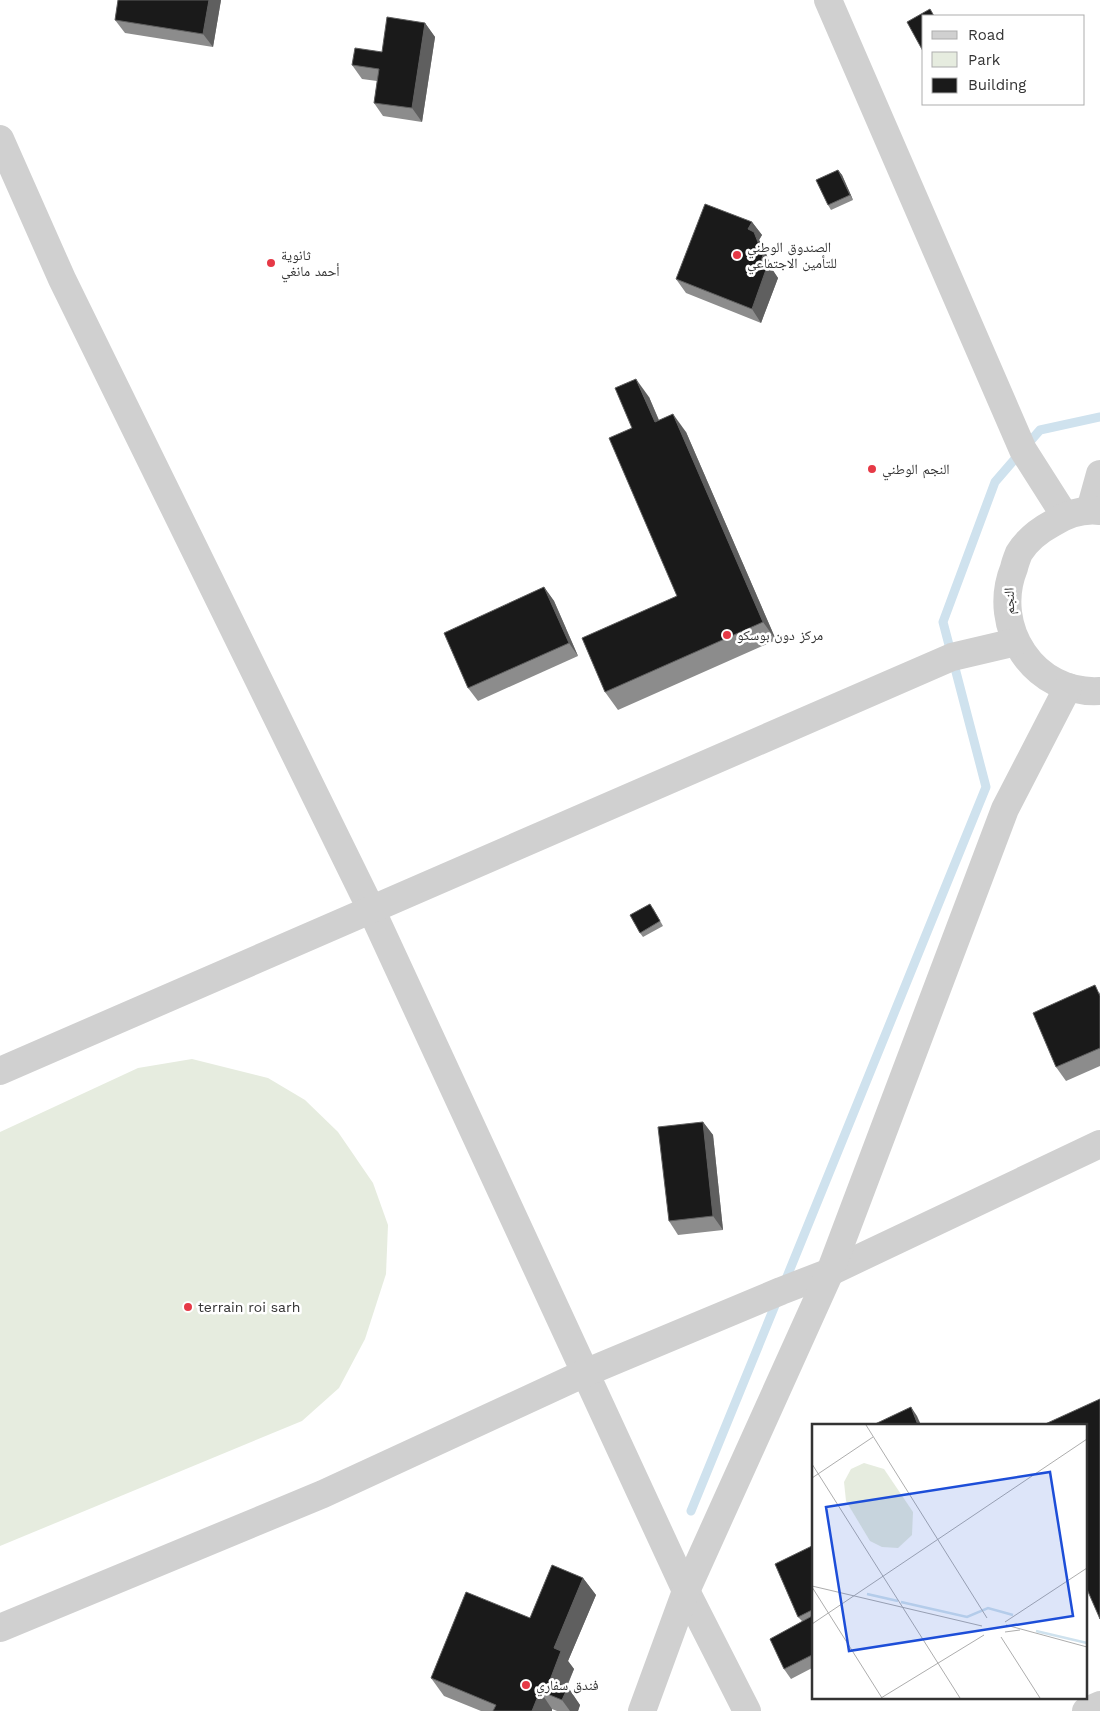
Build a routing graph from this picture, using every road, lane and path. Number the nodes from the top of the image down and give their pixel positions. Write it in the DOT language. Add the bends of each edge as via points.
graph roads {
  1 [pos="828,0"];
  2 [pos="0,139"];
  3 [pos="1100,474"];
  4 [pos="1085,512"];
  5 [pos="1016,642"];
  6 [pos="1068,687"];
  7 [pos="1100,691"];
  8 [pos="371,910"];
  9 [pos="0,1071"];
  10 [pos="1100,1144"];
  11 [pos="830,1272"];
  12 [pos="585,1373"];
  13 [pos="686,1591"];
  14 [pos="0,1628"];
  15 [pos="1100,1705"];
  16 [pos="642,1711"];
  17 [pos="747,1711"];
  18 [pos="1086,1711"];
  1 -- 4 [label="street" via="1023,450"];
  2 -- 8 [label="street" via="62,279"];
  3 -- 4 [label="street"];
  4 -- 5 [label="street, النجم" via="1039,531 1019,554 1008,582 1007,613"];
  5 -- 6 [label="street, النجم" via="1029,662 1047,677"];
  5 -- 8 [label="street" via="952,657"];
  6 -- 7 [label="street, النجم"];
  6 -- 11 [label="street" via="1004,809"];
  8 -- 9 [label="street"];
  8 -- 12 [label="street"];
  10 -- 11 [label="street"];
  11 -- 12 [label="street"];
  11 -- 13 [label="street"];
  12 -- 13 [label="street"];
  12 -- 14 [label="street" via="323,1494"];
  13 -- 16 [label="street"];
  13 -- 17 [label="street"];
  15 -- 18 [label="street"];
}
